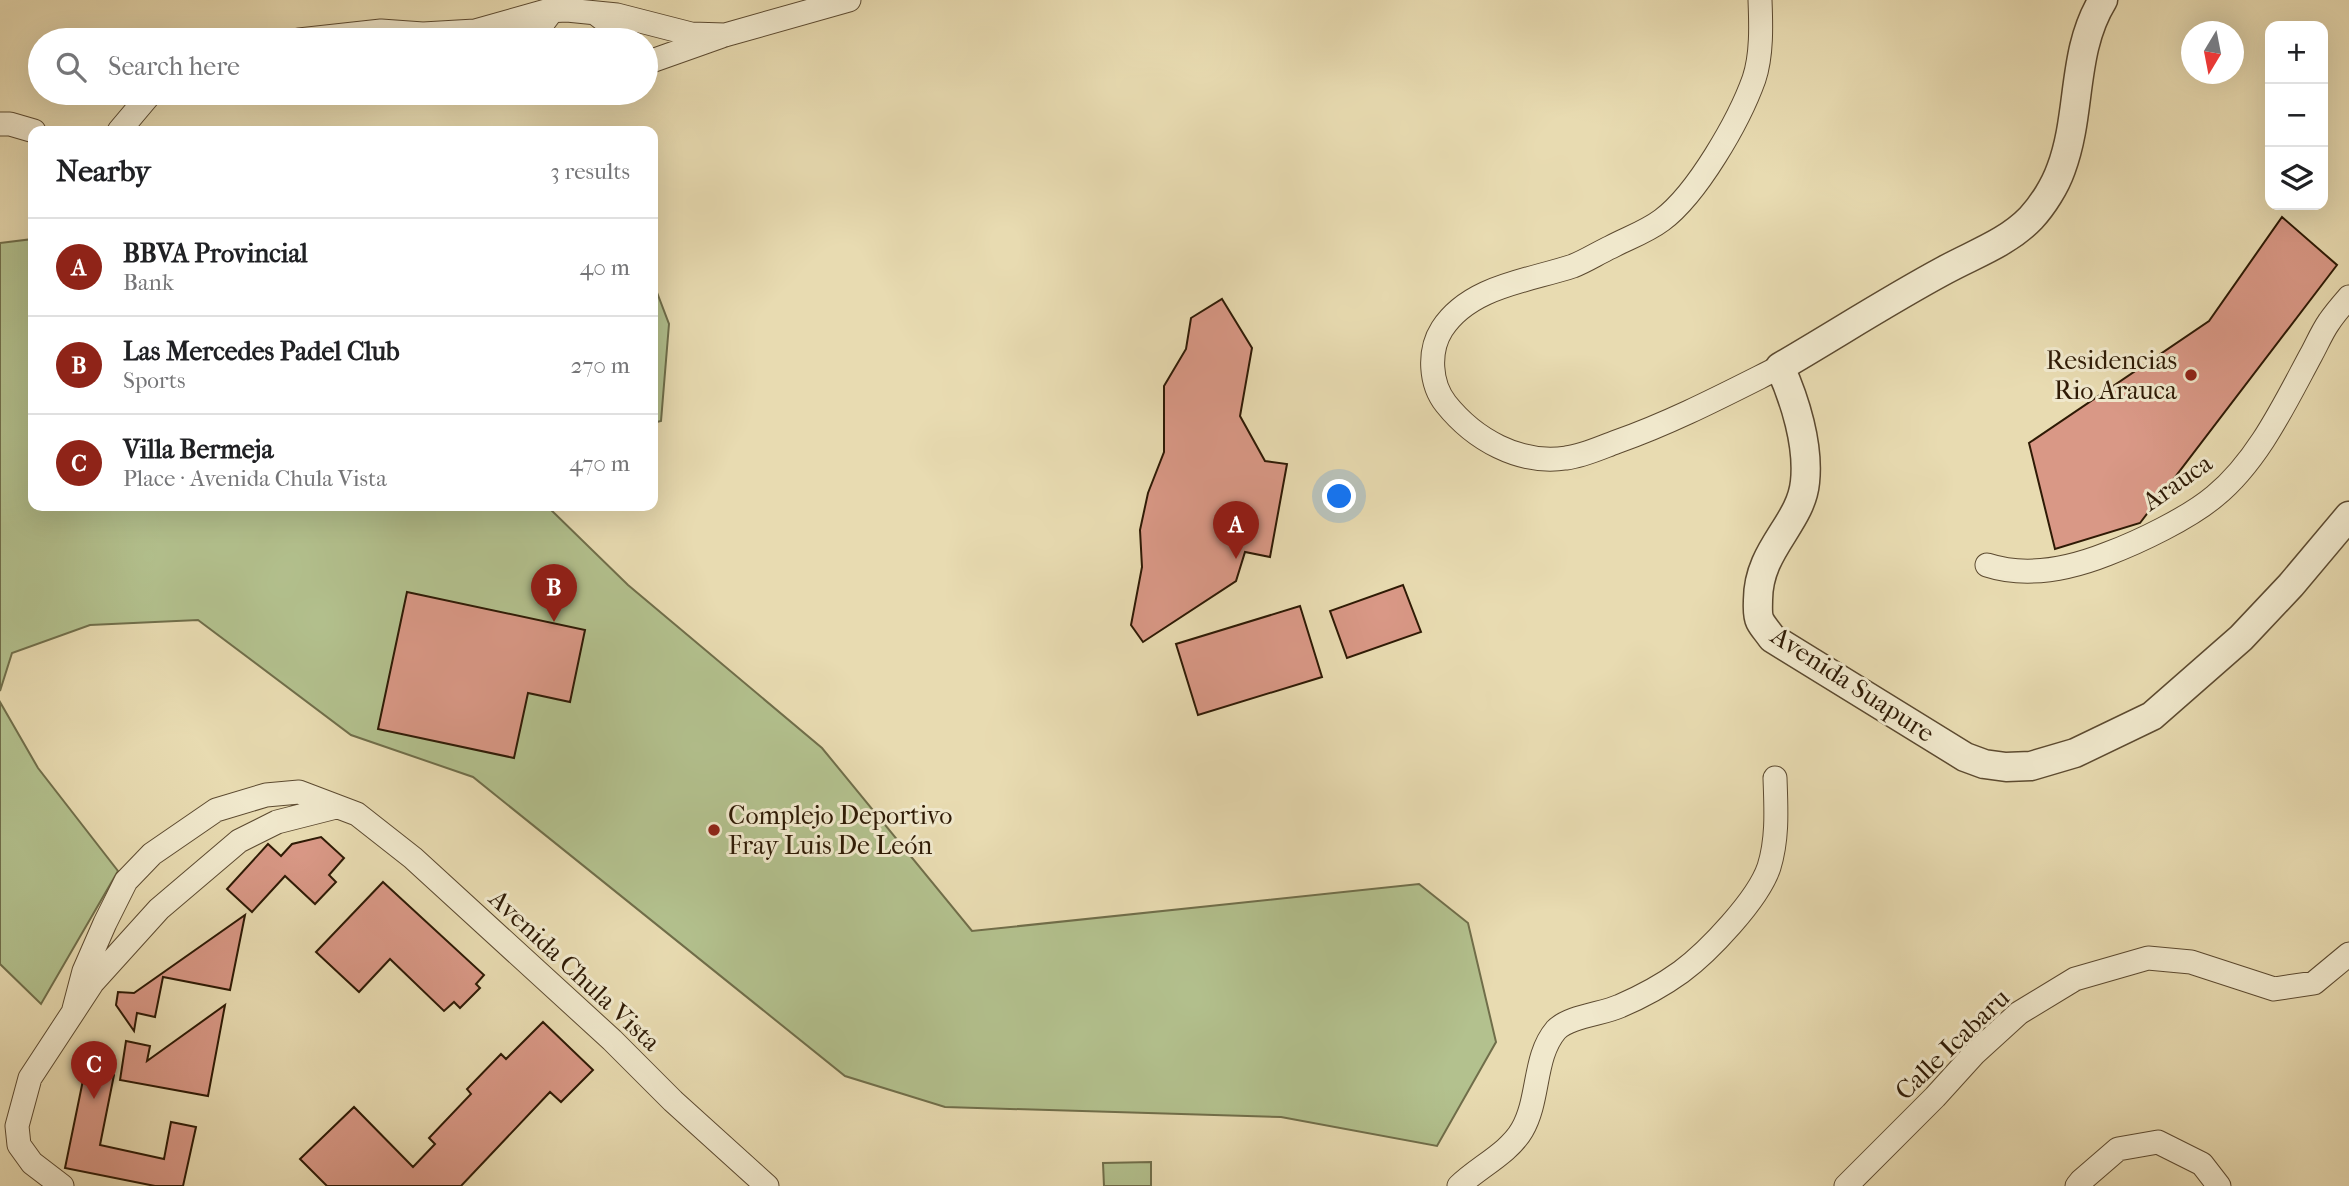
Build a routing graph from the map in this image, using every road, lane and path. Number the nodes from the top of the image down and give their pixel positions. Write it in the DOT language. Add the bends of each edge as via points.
graph roads {
  1 [pos="849,0"];
  2 [pos="1760,0"];
  3 [pos="2103,0"];
  4 [pos="552,11"];
  5 [pos="593,11"];
  6 [pos="487,28"];
  7 [pos="540,28"];
  8 [pos="614,28"];
  9 [pos="725,35"];
  10 [pos="658,59"];
  11 [pos="141,105"];
  12 [pos="0,124"];
  13 [pos="123,126"];
  14 [pos="28,129"];
  15 [pos="2349,297"];
  16 [pos="1780,367"];
  17 [pos="2349,516"];
  18 [pos="1987,565"];
  19 [pos="1776,778"];
  20 [pos="336,807"];
  21 [pos="2349,954"];
  22 [pos="74,1009"];
  23 [pos="62,1186"];
  24 [pos="767,1186"];
  25 [pos="1459,1186"];
  26 [pos="1846,1186"];
  27 [pos="2077,1186"];
  28 [pos="2219,1186"];
  1 -- 9 [label="street"];
  2 -- 16 [label="street" via="1754,78 1715,156 1687,196 1663,220 1636,237 1575,265 1491,291 1465,304 1440,332 1433,372 1447,404 1487,441 1530,457 1565,459 1659,427"];
  3 -- 16 [label="street" via="2086,34 2061,169 2030,218 2002,241"];
  4 -- 5 [label="street"];
  4 -- 6 [label="street"];
  4 -- 7 [label="street"];
  5 -- 8 [label="street"];
  5 -- 9 [label="street" via="691,34"];
  9 -- 10 [label="street"];
  11 -- 13 [label="street"];
  12 -- 14 [label="street"];
  15 -- 18 [label="street, Arauca" via="2329,323 2264,438 2216,495 2193,512 2097,558 2028,573"];
  16 -- 17 [label="street, Avenida Suapure" via="1794,396 1805,483 1794,513 1764,565 1758,619 1772,638 1965,757 1984,764 2031,766 2054,760 2152,716 2241,638"];
  19 -- 25 [label="street" via="1777,830 1768,869 1749,904 1681,972 1619,1007 1558,1028 1544,1051 1535,1099 1521,1131"];
  20 -- 22 [label="street, Avenida Chula Vista" via="277,822 239,841 159,909"];
  20 -- 22 [label="street, Avenida Chula Vista" via="299,792 266,795 216,810 152,854 126,881 115,902 84,971"];
  20 -- 24 [label="street, Avenida Chula Vista" via="357,814 413,858"];
  21 -- 26 [label="street, Calle Icabaru" via="2314,983 2274,989 2191,962 2148,958 2075,979 2019,1013"];
  22 -- 23 [label="street, Avenida Chula Vista" via="30,1078 17,1126 19,1145 32,1163"];
  27 -- 28 [label="street" via="2118,1149 2158,1142 2202,1164"];
}
